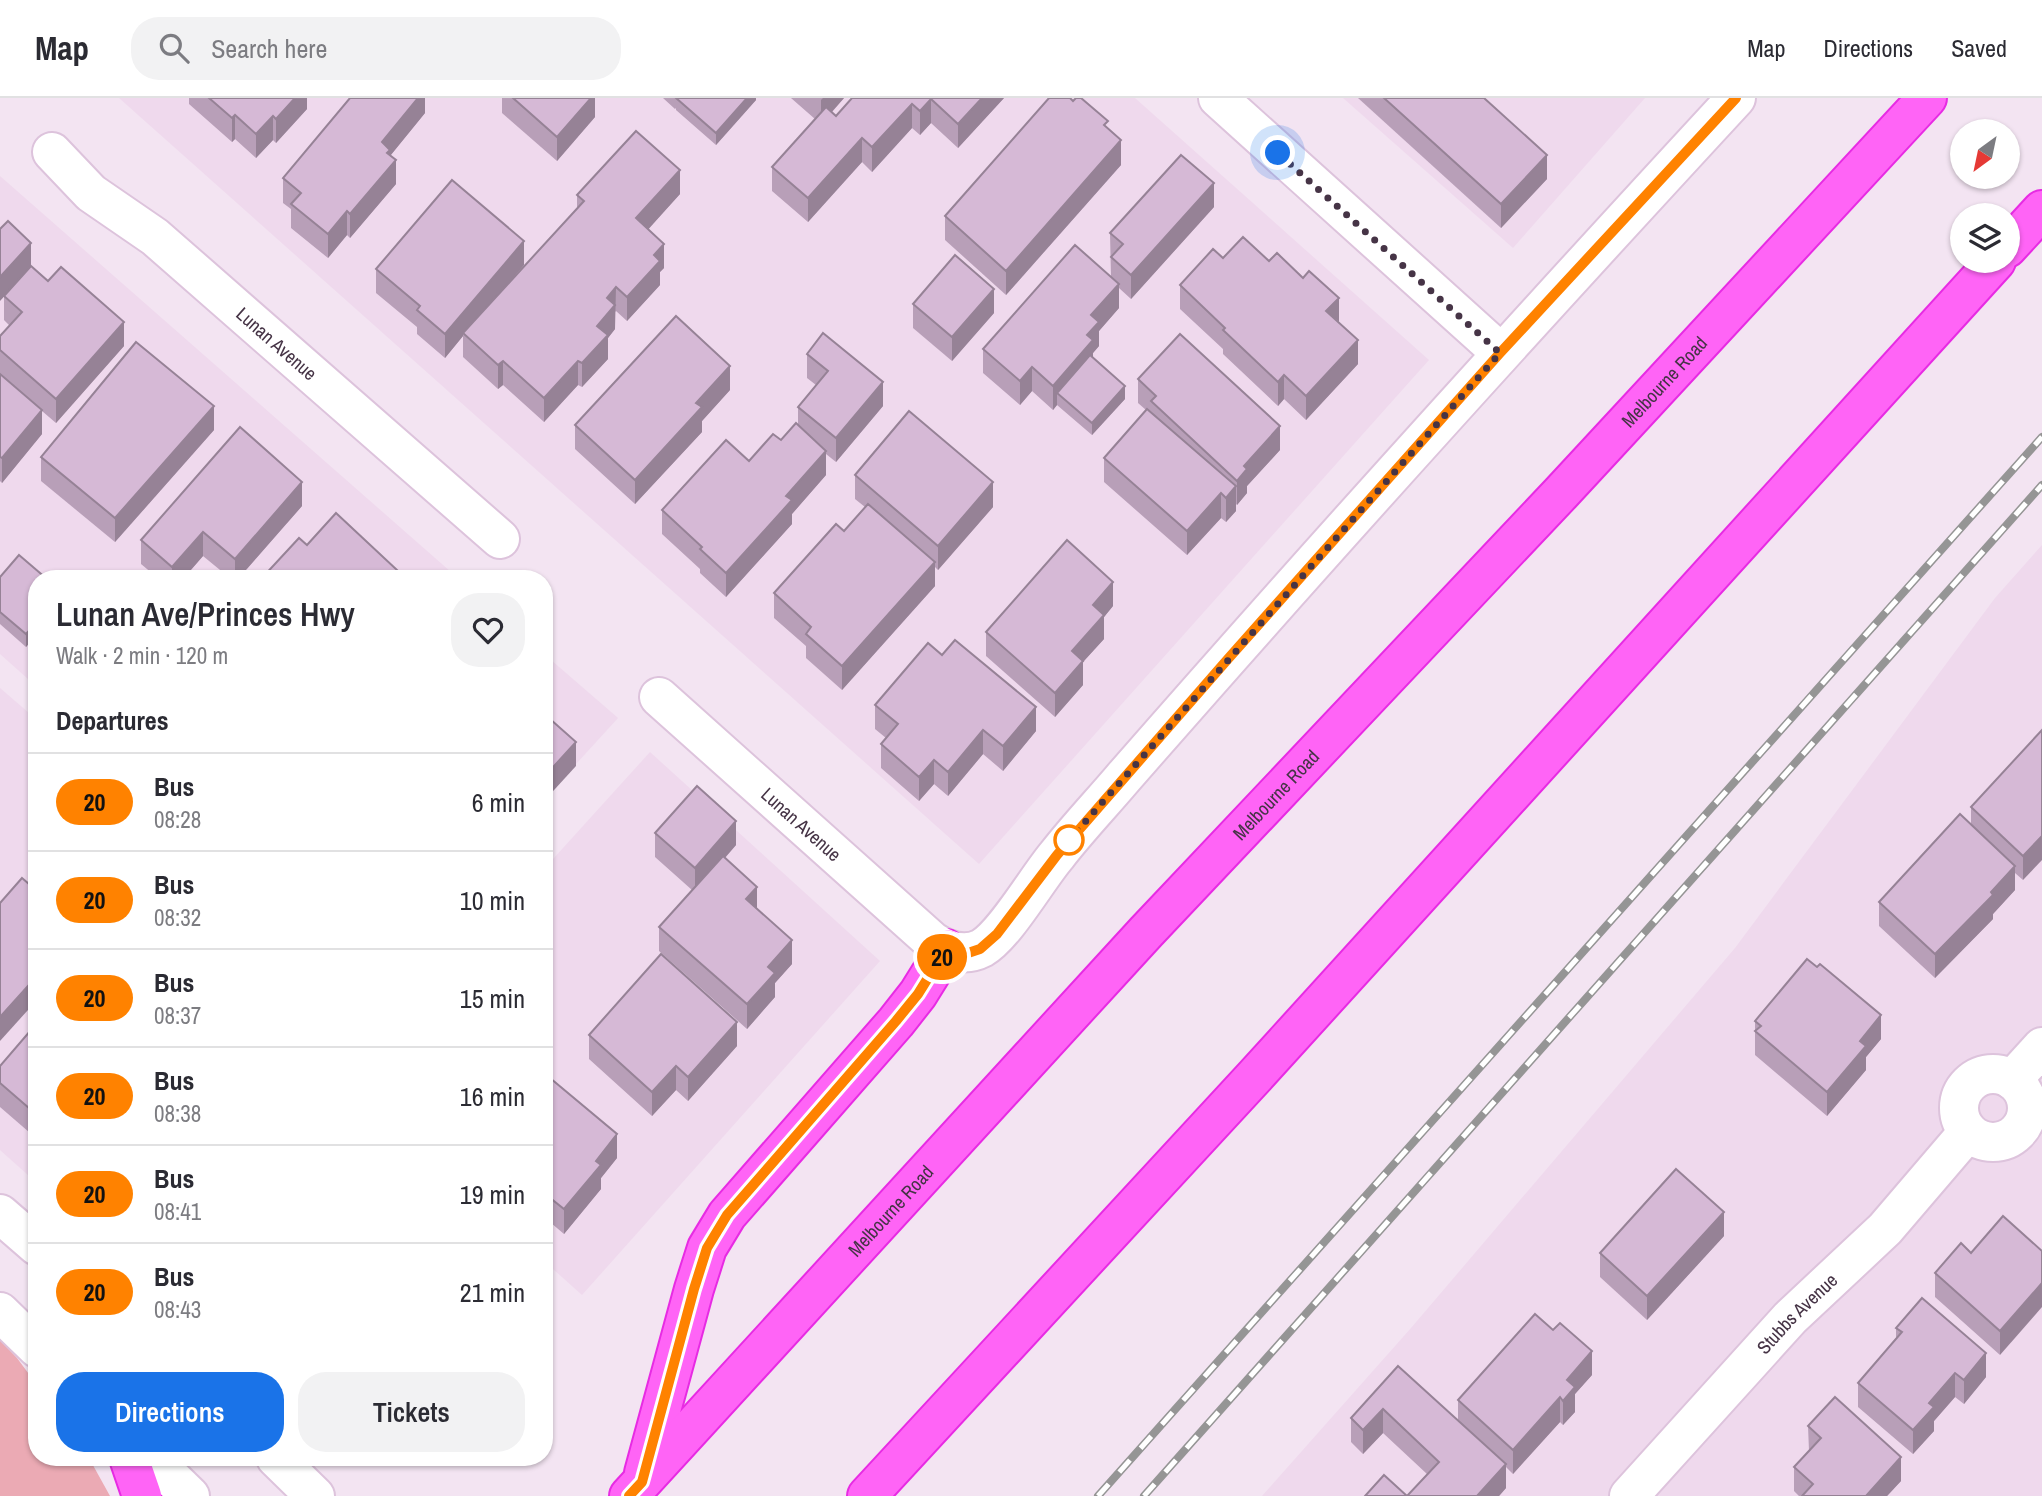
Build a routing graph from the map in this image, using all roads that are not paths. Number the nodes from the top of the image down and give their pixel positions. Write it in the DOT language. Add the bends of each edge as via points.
graph roads {
  1 [pos="1218,98"];
  2 [pos="1736,98"];
  3 [pos="1927,98"];
  4 [pos="52,152"];
  5 [pos="2042,210"];
  6 [pos="2020,234"];
  7 [pos="1985,273"];
  8 [pos="1500,353"];
  9 [pos="500,539"];
  10 [pos="659,696"];
  11 [pos="946,949"];
  12 [pos="2042,1047"];
  13 [pos="2012,1080"];
  14 [pos="1969,1132"];
  15 [pos="2029,1144"];
  16 [pos="0,1214"];
  17 [pos="28,1238"];
  18 [pos="0,1312"];
  19 [pos="28,1339"];
  20 [pos="132,1466"];
  21 [pos="159,1466"];
  22 [pos="284,1466"];
  23 [pos="635,1489"];
  24 [pos="142,1496"];
  25 [pos="190,1496"];
  26 [pos="315,1496"];
  27 [pos="867,1496"];
  28 [pos="1629,1496"];
  1 -- 8 [label="street"];
  2 -- 8 [label="street"];
  3 -- 23 [label="highway, Melbourne Road" via="1136,942"];
  4 -- 9 [label="street, Lunan Avenue" via="91,194 155,237"];
  5 -- 6 [label="highway"];
  7 -- 27 [label="highway" via="1266,1065"];
  8 -- 11 [label="street" via="1066,844 997,934 968,953"];
  10 -- 11 [label="street, Lunan Avenue"];
  11 -- 23 [label="highway" via="918,994 727,1215 707,1248"];
  12 -- 13 [label="street"];
  13 -- 14 [label="street" via="1989,1074 1968,1084 1959,1111"];
  13 -- 15 [label="street" via="2026,1102 2023,1125"];
  14 -- 15 [label="street" via="1982,1141"];
  14 -- 28 [label="street, Stubbs Avenue" via="1885,1229 1790,1318"];
  16 -- 17 [label="street"];
  18 -- 19 [label="street"];
  20 -- 24 [label="highway"];
  21 -- 25 [label="street"];
  22 -- 26 [label="street"];
}
